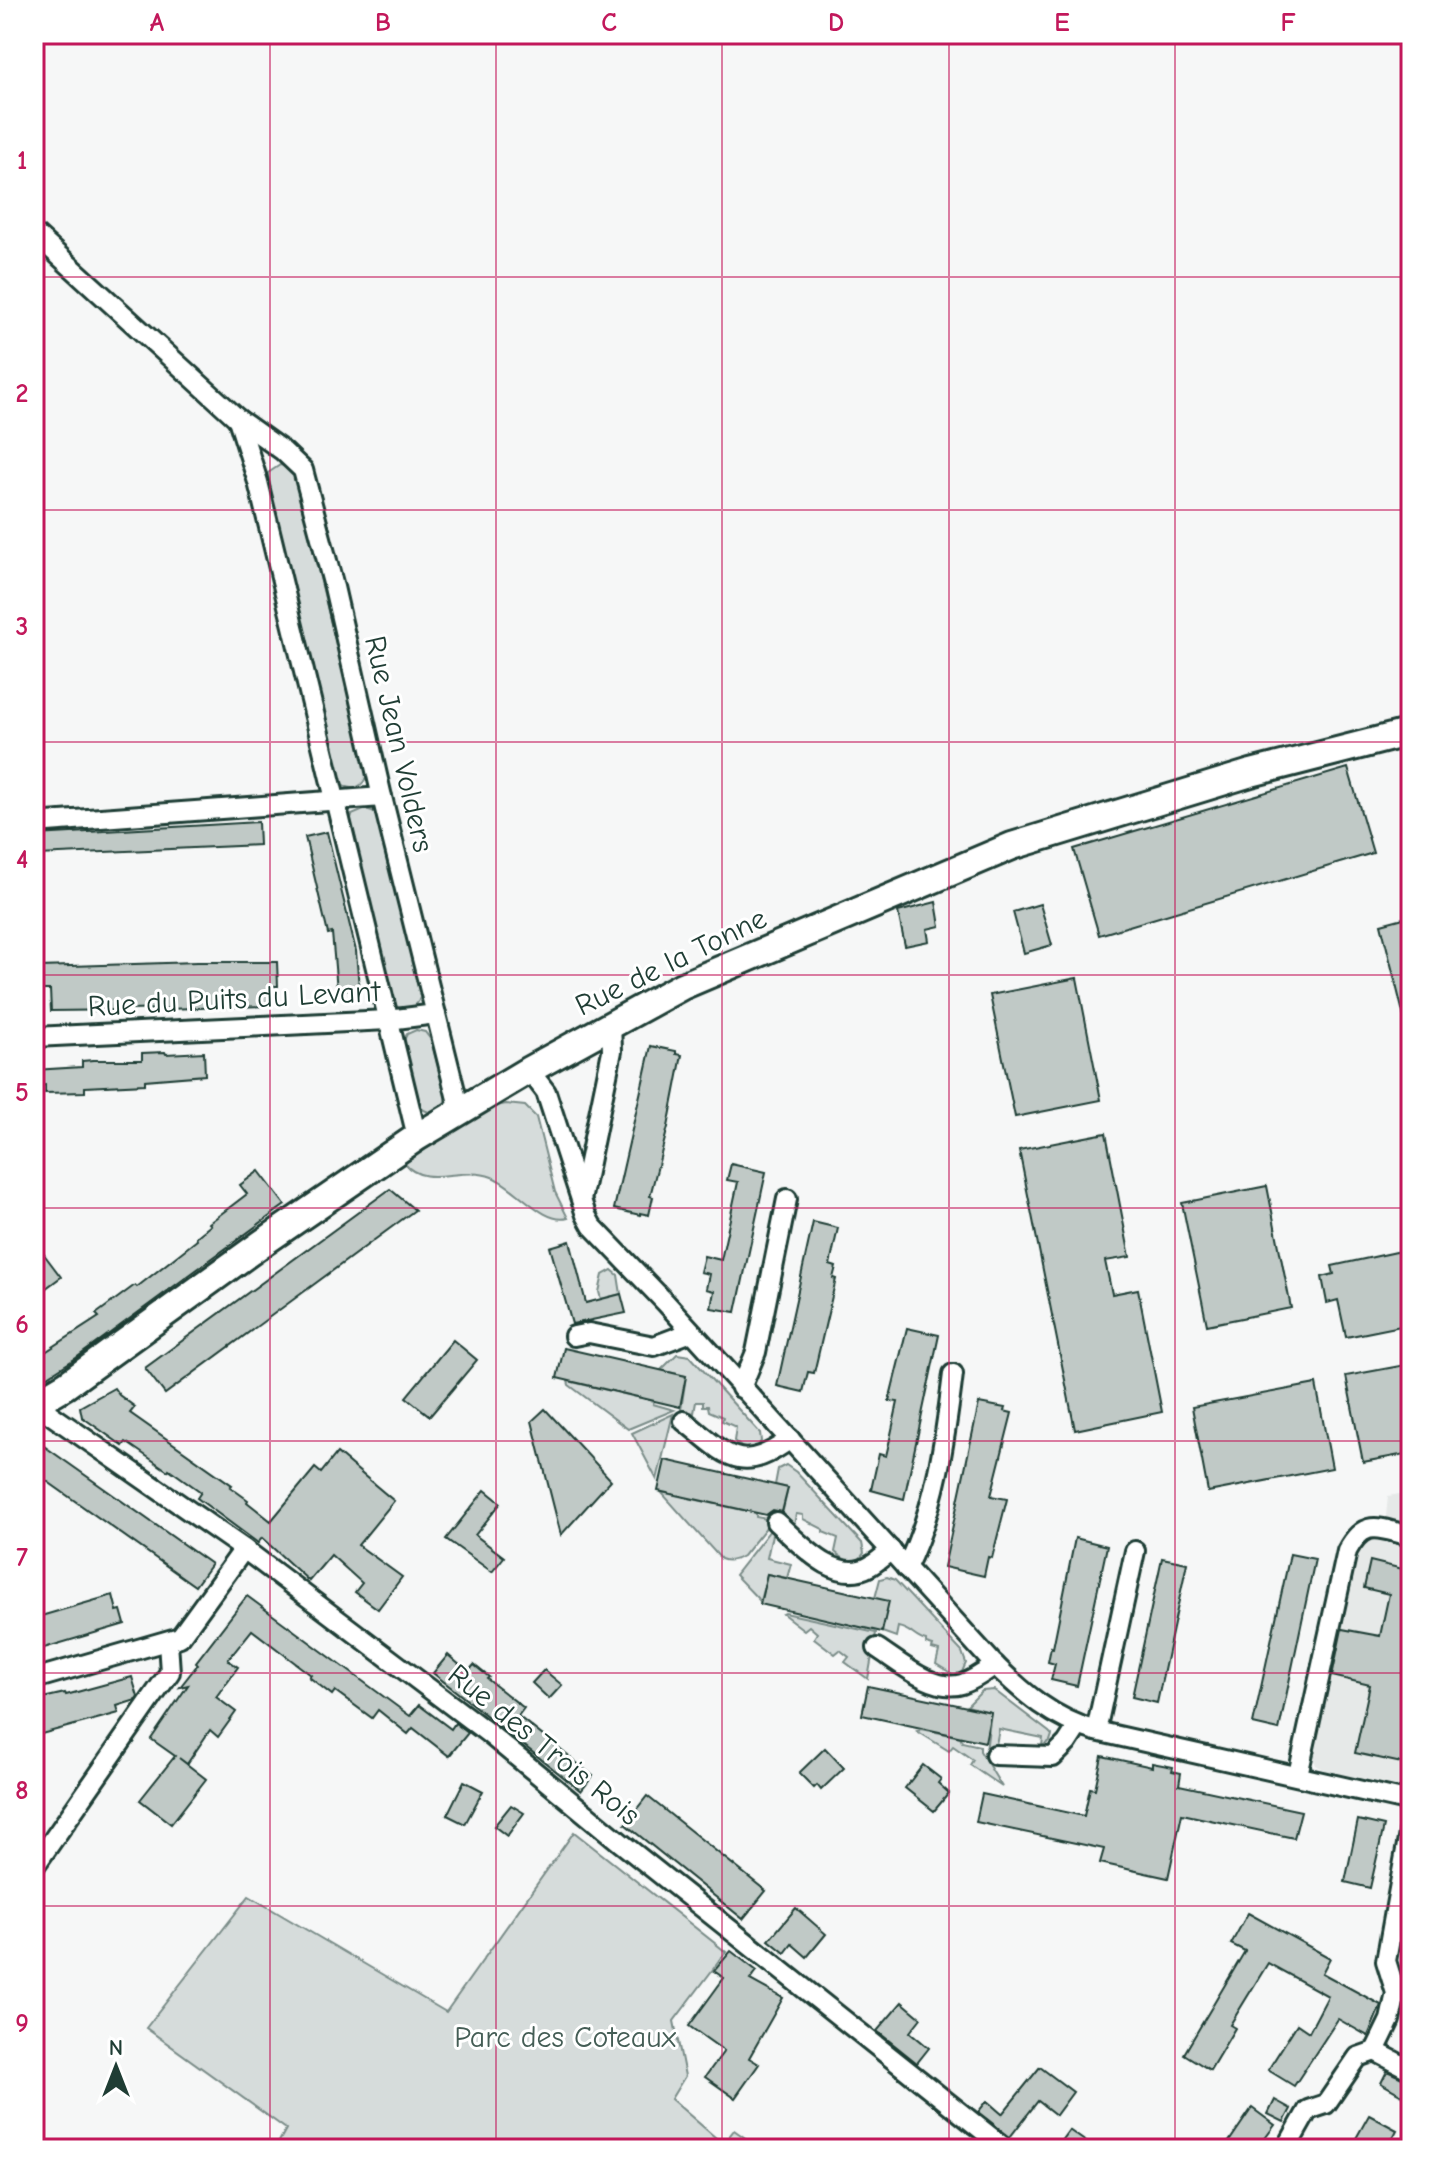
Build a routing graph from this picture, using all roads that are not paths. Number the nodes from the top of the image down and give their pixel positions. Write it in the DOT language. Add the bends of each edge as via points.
graph roads {
  1 [pos="34,233"];
  2 [pos="238,419"];
  3 [pos="1411,732"];
  4 [pos="382,797"];
  5 [pos="335,801"];
  6 [pos="34,823"];
  7 [pos="436,1014"];
  8 [pos="388,1020"];
  9 [pos="611,1023"];
  10 [pos="34,1037"];
  11 [pos="529,1070"];
  12 [pos="460,1111"];
  13 [pos="417,1137"];
  14 [pos="582,1196"];
  15 [pos="787,1199"];
  16 [pos="691,1332"];
  17 [pos="574,1336"];
  18 [pos="953,1374"];
  19 [pos="741,1388"];
  20 [pos="35,1403"];
  21 [pos="684,1421"];
  22 [pos="790,1439"];
  23 [pos="776,1522"];
  24 [pos="1411,1536"];
  25 [pos="244,1549"];
  26 [pos="891,1550"];
  27 [pos="1135,1551"];
  28 [pos="906,1568"];
  29 [pos="168,1642"];
  30 [pos="877,1648"];
  31 [pos="995,1665"];
  32 [pos="34,1679"];
  33 [pos="1087,1728"];
  34 [pos="995,1755"];
  35 [pos="1298,1775"];
  36 [pos="1411,1802"];
  37 [pos="1411,1822"];
  38 [pos="34,1867"];
  39 [pos="1375,2051"];
  40 [pos="1411,2070"];
  41 [pos="1006,2149"];
  42 [pos="1286,2149"];
  1 -- 2 [label="street, Rue Jean Volders"];
  2 -- 4 [label="street, Rue Jean Volders" via="303,470"];
  2 -- 5 [label="street"];
  3 -- 9 [label="street, Rue de la Tonne" via="1251,773 1012,846 682,986"];
  4 -- 5 [label="street"];
  4 -- 7 [label="street, Rue Jean Volders"];
  5 -- 6 [label="street"];
  5 -- 8 [label="street"];
  7 -- 8 [label="street, Rue du Puits du Levant"];
  7 -- 12 [label="street, Rue Jean Volders"];
  8 -- 10 [label="street, Rue du Puits du Levant"];
  8 -- 13 [label="street"];
  9 -- 11 [label="street, Rue de la Tonne"];
  9 -- 14 [label="street" via="612,1051"];
  11 -- 12 [label="street, Rue de la Tonne"];
  11 -- 14 [label="street" via="546,1092"];
  12 -- 13 [label="street, Rue de la Tonne"];
  13 -- 20 [label="street, Rue de la Tonne"];
  14 -- 16 [label="street" via="592,1226"];
  15 -- 19 [label="street" via="756,1352"];
  16 -- 17 [label="street" via="654,1346 589,1333"];
  16 -- 19 [label="street"];
  18 -- 28 [label="street" via="944,1448 922,1537"];
  19 -- 22 [label="street"];
  20 -- 25 [label="street, Rue des Trois Rois"];
  21 -- 22 [label="street" via="726,1455 743,1459 770,1454"];
  22 -- 26 [label="street"];
  23 -- 26 [label="street" via="834,1568 862,1570"];
  24 -- 35 [label="street" via="1369,1527 1356,1534 1347,1551"];
  25 -- 29 [label="street" via="180,1637"];
  25 -- 41 [label="street, Rue des Trois Rois" via="488,1733"];
  26 -- 28 [label="street"];
  27 -- 33 [label="street"];
  28 -- 31 [label="street"];
  29 -- 32 [label="street"];
  29 -- 38 [label="street" via="170,1672"];
  30 -- 31 [label="street" via="945,1685 960,1685"];
  31 -- 33 [label="street" via="1040,1706"];
  33 -- 34 [label="street" via="1053,1757"];
  33 -- 35 [label="street"];
  35 -- 36 [label="street"];
  37 -- 39 [label="street" via="1386,1961 1396,1993"];
  39 -- 40 [label="street"];
  39 -- 42 [label="street" via="1358,2057 1326,2104 1308,2110"];
}
